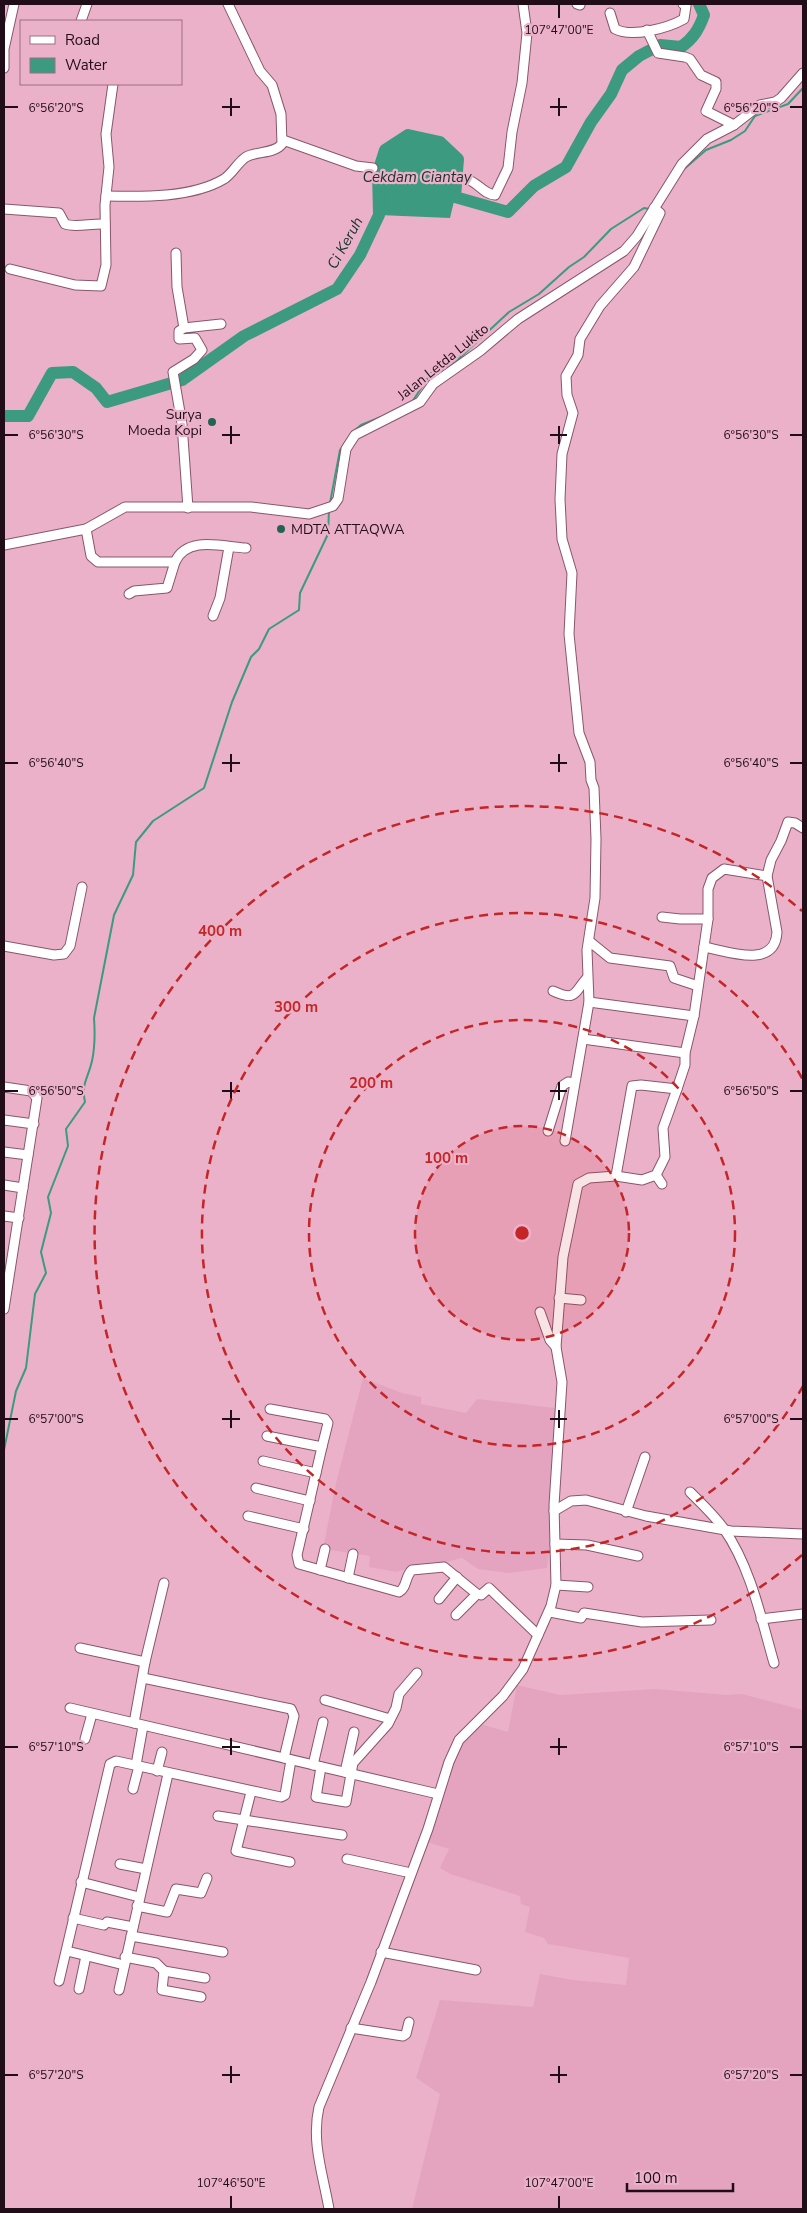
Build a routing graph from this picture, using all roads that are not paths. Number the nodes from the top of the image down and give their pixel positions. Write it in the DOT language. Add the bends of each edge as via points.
graph roads {
  1 [pos="14,4"];
  2 [pos="87,4"];
  3 [pos="228,4"];
  4 [pos="523,4"];
  5 [pos="683,4"];
  6 [pos="610,13"];
  7 [pos="81,20"];
  8 [pos="647,30"];
  9 [pos="4,68"];
  10 [pos="803,73"];
  11 [pos="114,85"];
  12 [pos="734,125"];
  13 [pos="284,140"];
  14 [pos="373,168"];
  15 [pos="466,179"];
  16 [pos="106,196"];
  17 [pos="4,209"];
  18 [pos="655,211"];
  19 [pos="105,224"];
  20 [pos="176,253"];
  21 [pos="10,269"];
  22 [pos="221,324"];
  23 [pos="184,328"];
  24 [pos="188,508"];
  25 [pos="86,529"];
  26 [pos="4,545"];
  27 [pos="229,548"];
  28 [pos="246,548"];
  29 [pos="175,562"];
  30 [pos="129,594"];
  31 [pos="213,616"];
  32 [pos="803,828"];
  33 [pos="767,876"];
  34 [pos="82,887"];
  35 [pos="662,917"];
  36 [pos="708,919"];
  37 [pos="589,941"];
  38 [pos="4,946"];
  39 [pos="704,947"];
  40 [pos="586,978"];
  41 [pos="698,986"];
  42 [pos="553,991"];
  43 [pos="589,1002"];
  44 [pos="694,1016"];
  45 [pos="583,1039"];
  46 [pos="684,1053"];
  47 [pos="574,1083"];
  48 [pos="4,1087"];
  49 [pos="677,1089"];
  50 [pos="4,1120"];
  51 [pos="34,1124"];
  52 [pos="548,1131"];
  53 [pos="565,1141"];
  54 [pos="4,1152"];
  55 [pos="28,1155"];
  56 [pos="656,1175"];
  57 [pos="616,1176"];
  58 [pos="662,1184"];
  59 [pos="4,1185"];
  60 [pos="24,1188"];
  61 [pos="4,1216"];
  62 [pos="19,1218"];
  63 [pos="4,1248"];
  64 [pos="14,1250"];
  65 [pos="6,1281"];
  66 [pos="560,1298"];
  67 [pos="581,1300"];
  68 [pos="4,1309"];
  69 [pos="540,1312"];
  70 [pos="556,1347"];
  71 [pos="270,1409"];
  72 [pos="267,1436"];
  73 [pos="322,1447"];
  74 [pos="645,1457"];
  75 [pos="263,1461"];
  76 [pos="316,1473"];
  77 [pos="256,1488"];
  78 [pos="690,1492"];
  79 [pos="310,1501"];
  80 [pos="554,1511"];
  81 [pos="626,1512"];
  82 [pos="248,1516"];
  83 [pos="304,1529"];
  84 [pos="725,1530"];
  85 [pos="803,1534"];
  86 [pos="555,1544"];
  87 [pos="325,1549"];
  88 [pos="353,1554"];
  89 [pos="638,1556"];
  90 [pos="320,1570"];
  91 [pos="457,1577"];
  92 [pos="348,1578"];
  93 [pos="164,1583"];
  94 [pos="556,1585"];
  95 [pos="588,1586"];
  96 [pos="477,1594"];
  97 [pos="439,1599"];
  98 [pos="550,1612"];
  99 [pos="803,1614"];
  100 [pos="456,1615"];
  101 [pos="761,1618"];
  102 [pos="711,1620"];
  103 [pos="538,1635"];
  104 [pos="80,1648"];
  105 [pos="145,1662"];
  106 [pos="774,1663"];
  107 [pos="417,1673"];
  108 [pos="143,1678"];
  109 [pos="325,1700"];
  110 [pos="70,1708"];
  111 [pos="92,1714"];
  112 [pos="390,1719"];
  113 [pos="323,1722"];
  114 [pos="134,1723"];
  115 [pos="143,1726"];
  116 [pos="354,1732"];
  117 [pos="85,1739"];
  118 [pos="162,1752"];
  119 [pos="288,1759"];
  120 [pos="138,1766"];
  121 [pos="317,1766"];
  122 [pos="157,1771"];
  123 [pos="349,1772"];
  124 [pos="168,1774"];
  125 [pos="133,1789"];
  126 [pos="251,1792"];
  127 [pos="438,1794"];
  128 [pos="218,1816"];
  129 [pos="242,1821"];
  130 [pos="342,1834"];
  131 [pos="347,1860"];
  132 [pos="290,1862"];
  133 [pos="120,1864"];
  134 [pos="146,1869"];
  135 [pos="412,1873"];
  136 [pos="207,1878"];
  137 [pos="81,1882"];
  138 [pos="138,1902"];
  139 [pos="73,1918"];
  140 [pos="132,1932"];
  141 [pos="66,1951"];
  142 [pos="223,1952"];
  143 [pos="381,1952"];
  144 [pos="86,1956"];
  145 [pos="124,1961"];
  146 [pos="476,1970"];
  147 [pos="164,1971"];
  148 [pos="205,1978"];
  149 [pos="59,1981"];
  150 [pos="79,1989"];
  151 [pos="119,1990"];
  152 [pos="202,1997"];
  153 [pos="409,2022"];
  154 [pos="351,2028"];
  155 [pos="329,2209"];
  1 -- 9 [label="street" via="4,49"];
  2 -- 7 [label="street"];
  3 -- 13 [label="street" via="260,71 272,85 281,114"];
  4 -- 15 [label="street" via="527,33 525,58 508,168 495,195"];
  5 -- 8 [label="street" via="686,6 684,19 674,25"];
  6 -- 8 [label="street" via="615,29 619,31 627,34"];
  8 -- 12 [label="street" via="658,53 685,56 701,75 716,82 706,111"];
  10 -- 12 [label="street, Jalan Letda Lukito" via="782,98 760,105"];
  11 -- 16 [label="street" via="106,134 109,166"];
  12 -- 18 [label="street, Jalan Letda Lukito" via="707,139 682,164"];
  13 -- 14 [label="street" via="356,166"];
  13 -- 16 [label="street" via="280,148 247,157 230,175 205,186 150,197"];
  16 -- 19 [label="street"];
  17 -- 19 [label="street" via="59,213 65,224 71,226"];
  18 -- 24 [label="street, Jalan Letda Lukito" via="624,251 518,319 433,384 414,406 355,435 346,449 338,499 329,508 309,514 251,508"];
  18 -- 37 [label="street" via="634,268 603,302 580,338 578,355 566,376 567,395 573,413 562,454 562,539 573,583 569,634 579,733 590,762 596,805 595,898"];
  19 -- 21 [label="street" via="106,265 100,287 75,285"];
  20 -- 23 [label="street" via="177,287"];
  22 -- 23 [label="street"];
  23 -- 24 [label="street" via="179,331 179,339 195,338 202,350 194,359 175,369 174,378 182,424"];
  24 -- 25 [label="street, Jalan Letda Lukito" via="125,507"];
  25 -- 26 [label="street, Jalan Letda Lukito"];
  25 -- 29 [label="street" via="91,556 98,562"];
  27 -- 28 [label="street"];
  27 -- 29 [label="street" via="204,544 189,546"];
  27 -- 31 [label="street" via="220,598"];
  29 -- 30 [label="street" via="167,588"];
  32 -- 33 [label="street" via="788,822"];
  33 -- 36 [label="street" via="733,869 719,872 708,888"];
  33 -- 39 [label="street" via="777,932 770,951 758,956"];
  34 -- 38 [label="street" via="70,946 64,954"];
  35 -- 36 [label="street"];
  36 -- 39 [label="street"];
  37 -- 40 [label="street"];
  37 -- 41 [label="street" via="610,958 670,966 674,978"];
  39 -- 41 [label="street"];
  40 -- 42 [label="street" via="578,992 572,995"];
  40 -- 43 [label="street"];
  41 -- 44 [label="street"];
  43 -- 44 [label="street"];
  43 -- 45 [label="street"];
  44 -- 46 [label="street"];
  45 -- 46 [label="street"];
  45 -- 47 [label="street"];
  46 -- 49 [label="street" via="685,1065"];
  47 -- 52 [label="street" via="562,1086"];
  47 -- 53 [label="street"];
  48 -- 51 [label="street" via="34,1092 37,1098"];
  49 -- 56 [label="street" via="663,1128 665,1157"];
  49 -- 57 [label="street" via="636,1085 630,1089"];
  50 -- 51 [label="street"];
  51 -- 55 [label="street"];
  54 -- 55 [label="street"];
  55 -- 60 [label="street"];
  56 -- 57 [label="street" via="642,1180"];
  56 -- 58 [label="street"];
  57 -- 66 [label="street" via="588,1178 578,1184"];
  59 -- 60 [label="street"];
  60 -- 62 [label="street"];
  61 -- 62 [label="street"];
  62 -- 64 [label="street"];
  63 -- 64 [label="street"];
  64 -- 65 [label="street"];
  65 -- 68 [label="street"];
  66 -- 67 [label="street"];
  66 -- 70 [label="street"];
  69 -- 70 [label="street" via="550,1340"];
  70 -- 80 [label="street" via="562,1382"];
  71 -- 73 [label="street" via="325,1418 328,1423"];
  72 -- 73 [label="street"];
  73 -- 76 [label="street"];
  74 -- 81 [label="street"];
  75 -- 76 [label="street"];
  76 -- 79 [label="street"];
  77 -- 79 [label="street"];
  78 -- 84 [label="street"];
  79 -- 83 [label="street"];
  80 -- 81 [label="street" via="578,1499"];
  80 -- 86 [label="street"];
  81 -- 84 [label="street"];
  82 -- 83 [label="street"];
  83 -- 90 [label="street" via="297,1560 299,1564"];
  84 -- 85 [label="street"];
  84 -- 101 [label="street" via="750,1581"];
  86 -- 89 [label="street"];
  86 -- 94 [label="street"];
  87 -- 90 [label="street"];
  88 -- 92 [label="street"];
  90 -- 92 [label="street"];
  91 -- 92 [label="street" via="444,1567 412,1570 399,1592"];
  91 -- 96 [label="street"];
  91 -- 97 [label="street"];
  93 -- 105 [label="street"];
  94 -- 95 [label="street"];
  94 -- 98 [label="street"];
  96 -- 100 [label="street"];
  96 -- 103 [label="street" via="481,1595 489,1588"];
  98 -- 102 [label="street" via="581,1618 584,1612 642,1622"];
  98 -- 103 [label="street"];
  99 -- 101 [label="street"];
  101 -- 106 [label="street"];
  103 -- 127 [label="street" via="523,1669 503,1696 459,1740"];
  104 -- 105 [label="street"];
  105 -- 108 [label="street"];
  107 -- 112 [label="street" via="399,1694"];
  108 -- 114 [label="street"];
  108 -- 119 [label="street" via="291,1709 294,1716"];
  109 -- 112 [label="street"];
  110 -- 111 [label="street"];
  111 -- 114 [label="street"];
  111 -- 117 [label="street"];
  112 -- 123 [label="street" via="356,1758"];
  113 -- 121 [label="street"];
  114 -- 115 [label="street"];
  115 -- 119 [label="street"];
  115 -- 120 [label="street"];
  116 -- 123 [label="street"];
  118 -- 122 [label="street"];
  119 -- 121 [label="street"];
  119 -- 126 [label="street" via="284,1796"];
  120 -- 122 [label="street"];
  120 -- 125 [label="street"];
  120 -- 137 [label="street" via="116,1761 110,1764"];
  121 -- 123 [label="street"];
  121 -- 123 [label="street" via="318,1798 346,1802"];
  122 -- 124 [label="street"];
  123 -- 127 [label="street"];
  124 -- 126 [label="street"];
  124 -- 134 [label="street"];
  126 -- 129 [label="street"];
  127 -- 135 [label="street"];
  128 -- 129 [label="street"];
  129 -- 130 [label="street"];
  129 -- 132 [label="street" via="236,1851"];
  131 -- 135 [label="street"];
  133 -- 134 [label="street"];
  134 -- 138 [label="street"];
  135 -- 143 [label="street"];
  136 -- 138 [label="street" via="201,1893 176,1889 167,1912"];
  137 -- 138 [label="street"];
  137 -- 139 [label="street"];
  138 -- 140 [label="street"];
  139 -- 140 [label="street" via="106,1923"];
  139 -- 141 [label="street"];
  140 -- 142 [label="street"];
  140 -- 145 [label="street"];
  141 -- 144 [label="street"];
  141 -- 149 [label="street"];
  143 -- 146 [label="street"];
  143 -- 154 [label="street"];
  144 -- 145 [label="street"];
  144 -- 150 [label="street"];
  145 -- 147 [label="street" via="156,1963"];
  145 -- 151 [label="street"];
  147 -- 148 [label="street"];
  147 -- 152 [label="street" via="162,1990"];
  153 -- 154 [label="street" via="403,2036"];
  154 -- 155 [label="street" via="315,2124 316,2149"];
}
